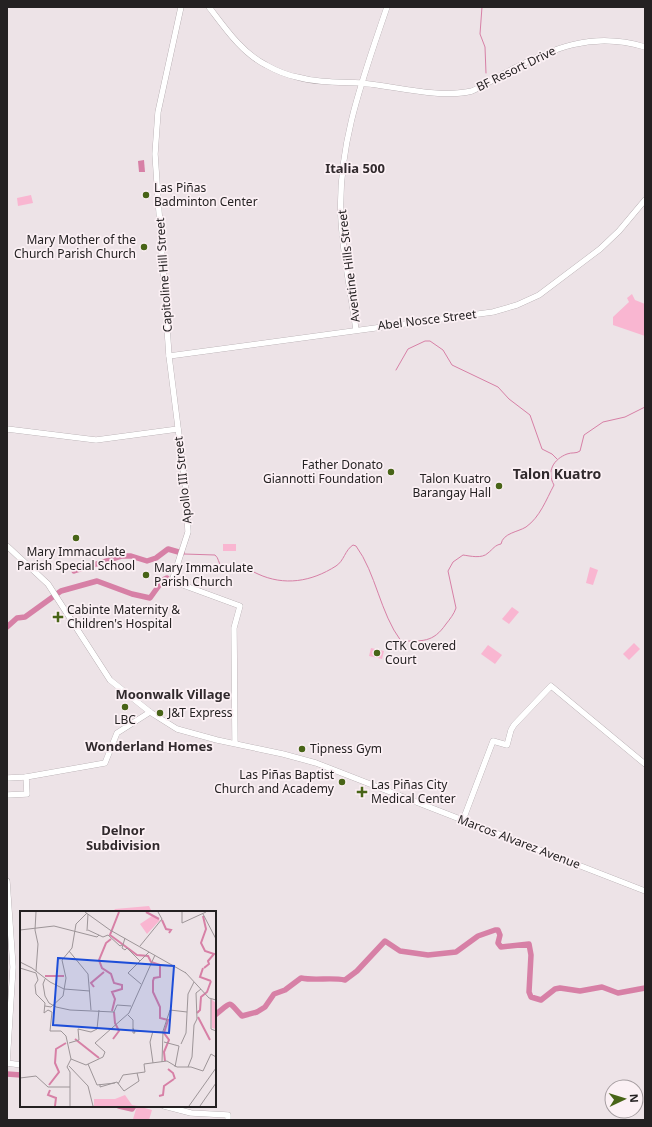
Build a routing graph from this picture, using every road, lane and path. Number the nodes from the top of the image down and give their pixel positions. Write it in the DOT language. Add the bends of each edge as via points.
graph roads {
  1 [pos="181,7"];
  2 [pos="209,7"];
  3 [pos="387,7"];
  4 [pos="645,47"];
  5 [pos="361,83"];
  6 [pos="645,200"];
  7 [pos="356,330"];
  8 [pos="170,356"];
  9 [pos="172,377"];
  10 [pos="7,429"];
  11 [pos="178,429"];
  12 [pos="7,546"];
  13 [pos="150,712"];
  14 [pos="235,743"];
  15 [pos="645,764"];
  16 [pos="26,777"];
  17 [pos="7,778"];
  18 [pos="7,795"];
  19 [pos="462,820"];
  20 [pos="7,881"];
  21 [pos="645,891"];
  22 [pos="10,968"];
  23 [pos="7,1063"];
  24 [pos="20,1065"];
  25 [pos="168,1107"];
  26 [pos="228,1118"];
  1 -- 8 [label="street, Capitoline Hill Street" via="155,131"];
  2 -- 5 [label="street, BF Resort Drive" via="240,45 265,65 306,79"];
  3 -- 5 [label="street, Aventine Hills Street"];
  4 -- 5 [label="street, BF Resort Drive" via="605,40 576,42 544,54 483,86 462,93"];
  5 -- 7 [label="street, Aventine Hills Street" via="347,141 341,219"];
  6 -- 7 [label="street, Abel Nosce Street" via="600,249 539,295 523,303 493,312"];
  7 -- 8 [label="street, Abel Nosce Street"];
  8 -- 9 [label="street, Capitoline Hill Street"];
  9 -- 11 [label="street, Apollo III Street"];
  10 -- 11 [label="street" via="96,440"];
  11 -- 14 [label="street, Apollo III Street" via="188,532 172,581 240,606 234,628"];
  12 -- 13 [label="street, Marcos Alvarez Avenue" via="48,584 110,680"];
  13 -- 14 [label="street, Marcos Alvarez Avenue" via="177,729"];
  13 -- 16 [label="street" via="117,733 105,763"];
  14 -- 19 [label="street, Marcos Alvarez Avenue" via="316,763"];
  15 -- 19 [label="street" via="551,686 514,725 507,744 493,742"];
  16 -- 17 [label="street"];
  16 -- 18 [label="street" via="27,794"];
  19 -- 21 [label="street, Marcos Alvarez Avenue"];
  20 -- 22 [label="street"];
  22 -- 23 [label="street"];
  23 -- 24 [label="street"];
  25 -- 26 [label="street"];
}
